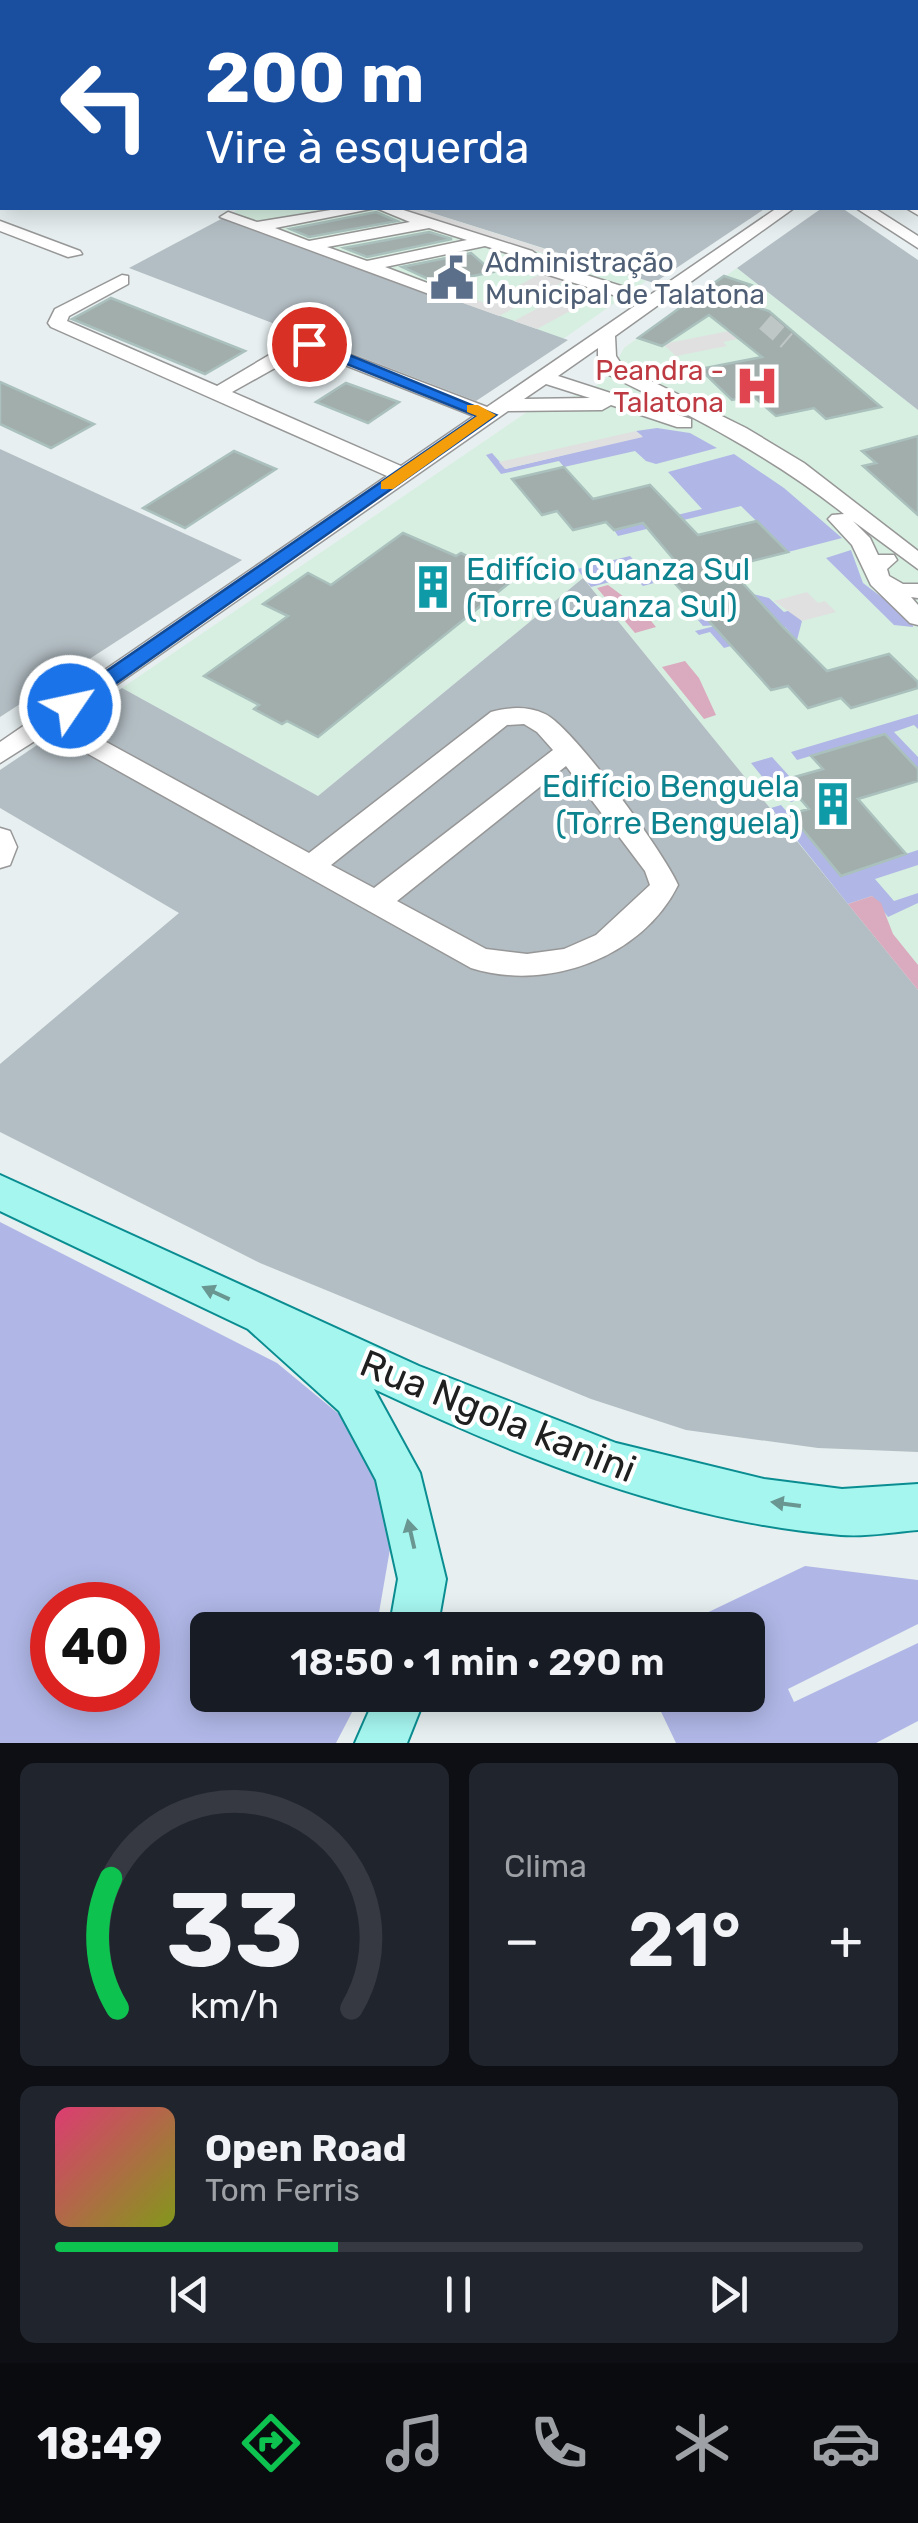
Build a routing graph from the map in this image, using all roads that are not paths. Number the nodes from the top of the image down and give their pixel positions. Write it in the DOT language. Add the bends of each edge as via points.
graph roads {
  1 [pos="242,210"];
  2 [pos="356,210"];
  3 [pos="389,210"];
  4 [pos="785,210"];
  5 [pos="867,210"];
  6 [pos="428,222"];
  7 [pos="0,226"];
  8 [pos="256,227"];
  9 [pos="487,241"];
  10 [pos="918,244"];
  11 [pos="309,245"];
  12 [pos="74,254"];
  13 [pos="367,266"];
  14 [pos="122,280"];
  15 [pos="453,285"];
  16 [pos="652,302"];
  17 [pos="606,334"];
  18 [pos="543,376"];
  19 [pos="638,385"];
  20 [pos="218,394"];
  21 [pos="616,401"];
  22 [pos="496,410"];
  23 [pos="691,418"];
  24 [pos="403,474"];
  25 [pos="918,562"];
  26 [pos="882,579"];
  27 [pos="918,591"];
  28 [pos="918,618"];
  29 [pos="48,721"];
  30 [pos="568,751"];
  31 [pos="0,754"];
  32 [pos="0,838"];
  33 [pos="0,858"];
  34 [pos="311,866"];
  35 [pos="376,902"];
  36 [pos="0,1192"];
  37 [pos="264,1315"];
  38 [pos="918,1507"];
  39 [pos="846,1512"];
  40 [pos="918,1528"];
  41 [pos="416,1612"];
  42 [pos="394,1712"];
  43 [pos="380,1743"];
  1 -- 8 [label="street" via="228,218"];
  2 -- 8 [label="street"];
  3 -- 6 [label="street"];
  4 -- 16 [label="street"];
  5 -- 10 [label="street"];
  6 -- 9 [label="street"];
  6 -- 11 [label="street"];
  7 -- 12 [label="street"];
  8 -- 11 [label="street"];
  9 -- 13 [label="street"];
  9 -- 16 [label="street"];
  11 -- 13 [label="street"];
  13 -- 15 [label="street" via="440,293"];
  14 -- 20 [label="street" via="60,313 57,323"];
  16 -- 17 [label="street"];
  17 -- 18 [label="street"];
  17 -- 19 [label="street" via="610,366"];
  18 -- 21 [label="street"];
  18 -- 22 [label="street"];
  19 -- 21 [label="street"];
  19 -- 23 [label="street"];
  20 -- 22 [label="street" via="309,344"];
  20 -- 24 [label="street"];
  21 -- 22 [label="street"];
  21 -- 23 [label="street"];
  22 -- 24 [label="street"];
  23 -- 25 [label="street" via="740,432 812,478"];
  23 -- 26 [label="street" via="813,498 862,543"];
  24 -- 29 [label="street"];
  25 -- 26 [label="street" via="885,560"];
  26 -- 27 [label="street"];
  26 -- 28 [label="street"];
  29 -- 31 [label="street"];
  29 -- 34 [label="street"];
  30 -- 34 [label="street" via="542,720 522,714 500,718"];
  30 -- 35 [label="street"];
  30 -- 35 [label="street" via="658,867 664,884 657,899 606,943 568,960 481,960"];
  32 -- 33 [label="street"];
  34 -- 35 [label="street"];
  37 -- 36 [label="main road, Rua Ngola kanini, one-way"];
  39 -- 37 [label="main road, Rua Ngola kanini, one-way" via="726,1496 628,1472 467,1410"];
  41 -- 37 [label="main road, one-way" via="422,1579 397,1473 354,1396"];
  38 -- 39 [label="main road, Rua Ngola kanini"];
  39 -- 40 [label="street"];
  42 -- 43 [label="main road"];
}
